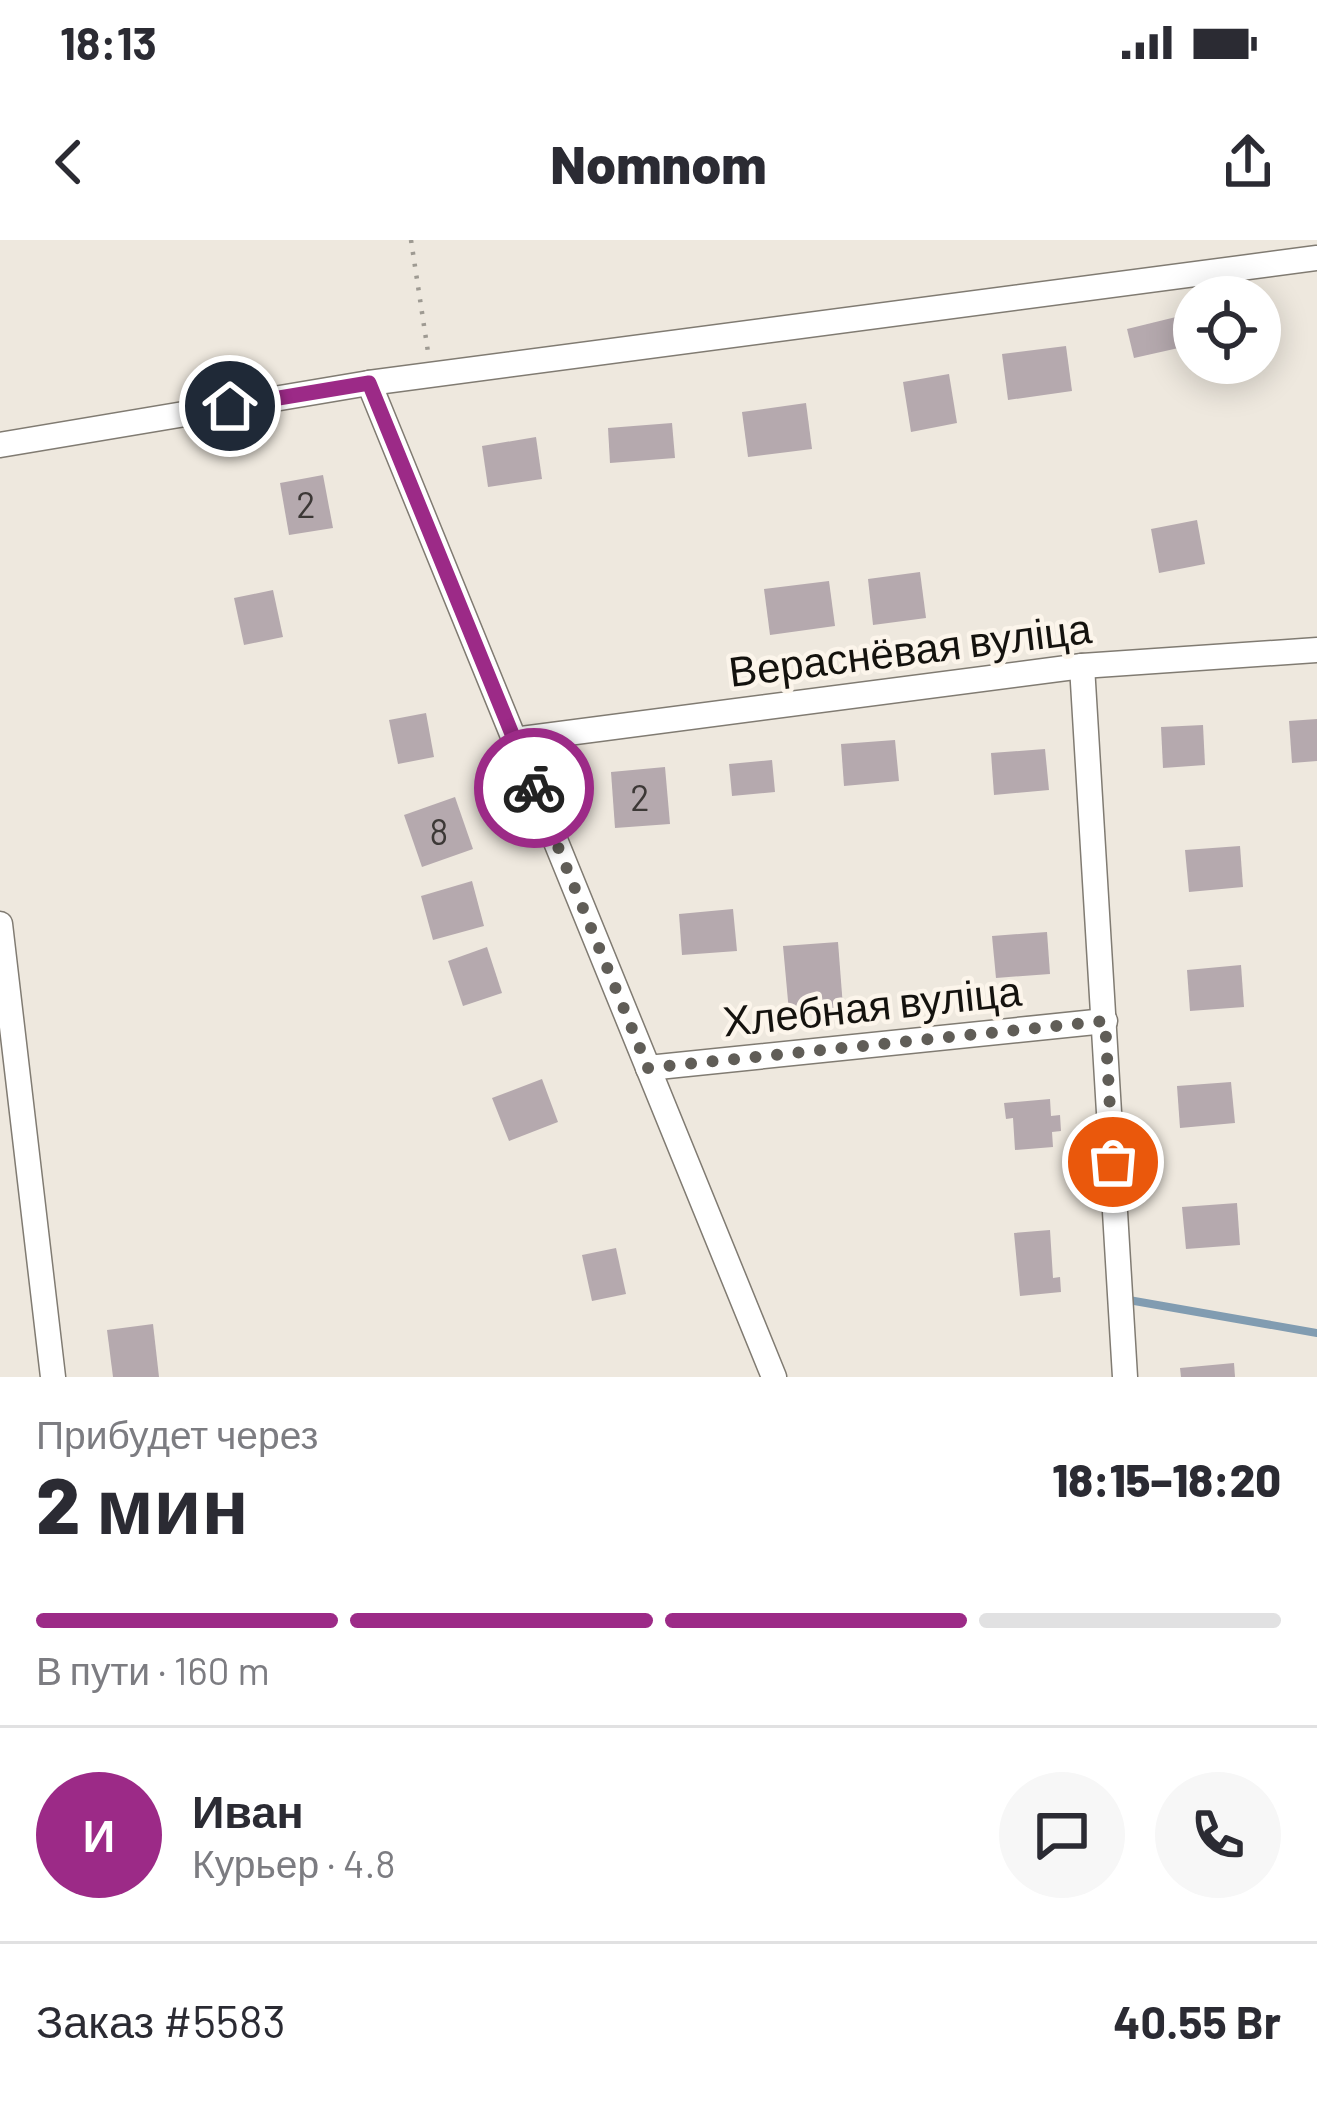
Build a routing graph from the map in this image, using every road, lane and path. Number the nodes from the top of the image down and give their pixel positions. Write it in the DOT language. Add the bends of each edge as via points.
graph roads {
  1 [pos="411,240"];
  2 [pos="1317,259"];
  3 [pos="432,375"];
  4 [pos="369,383"];
  5 [pos="0,445"];
  6 [pos="1317,650"];
  7 [pos="1082,666"];
  8 [pos="514,740"];
  9 [pos="0,924"];
  10 [pos="1105,1021"];
  11 [pos="648,1068"];
  12 [pos="53,1377"];
  13 [pos="774,1377"];
  14 [pos="1125,1377"];
  1 -- 3 [label="path"];
  2 -- 3 [label="street"];
  3 -- 4 [label="street"];
  4 -- 5 [label="street"];
  4 -- 8 [label="street"];
  6 -- 7 [label="street, Вераснёвая вуліца"];
  7 -- 8 [label="street, Вераснёвая вуліца"];
  7 -- 10 [label="street"];
  8 -- 11 [label="street"];
  9 -- 12 [label="street"];
  10 -- 11 [label="street, Хлебная вуліца"];
  10 -- 14 [label="street"];
  11 -- 13 [label="street"];
}
